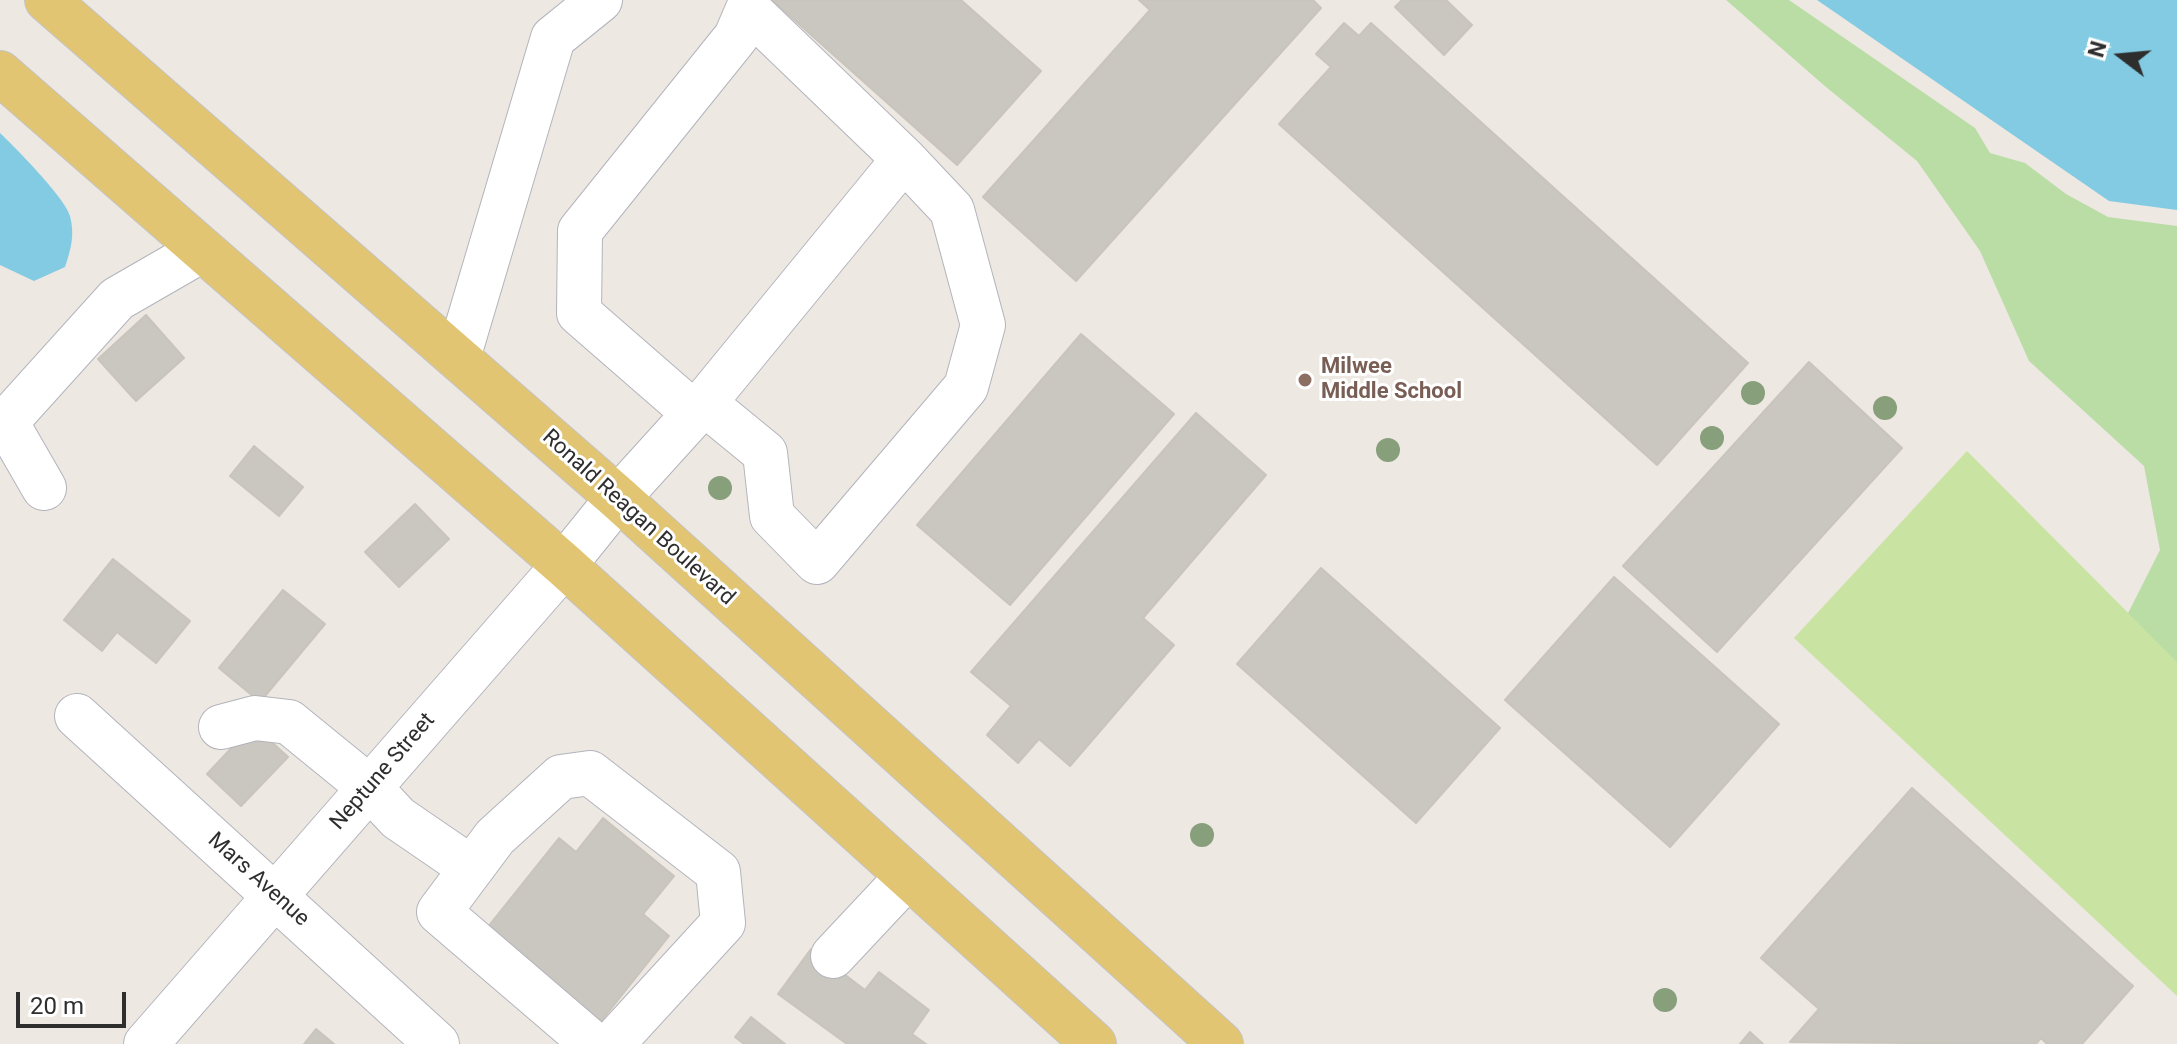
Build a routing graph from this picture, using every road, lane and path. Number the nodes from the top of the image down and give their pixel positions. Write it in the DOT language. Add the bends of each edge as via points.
graph roads {
  1 [pos="47,0"];
  2 [pos="600,0"];
  3 [pos="0,73"];
  4 [pos="904,159"];
  5 [pos="202,250"];
  6 [pos="458,358"];
  7 [pos="699,408"];
  8 [pos="44,488"];
  9 [pos="618,498"];
  10 [pos="564,565"];
  11 [pos="77,716"];
  12 [pos="221,727"];
  13 [pos="370,788"];
  14 [pos="471,868"];
  15 [pos="908,876"];
  16 [pos="276,896"];
  17 [pos="833,956"];
  18 [pos="146,1044"];
  19 [pos="437,1044"];
  20 [pos="593,1044"];
  21 [pos="612,1044"];
  22 [pos="1094,1044"];
  23 [pos="1221,1044"];
  1 -- 6 [label="main road, Ronald Reagan Boulevard"];
  2 -- 6 [label="street" via="553,38"];
  3 -- 5 [label="main road"];
  4 -- 7 [label="street, Neptune Street"];
  4 -- 7 [label="street" via="952,210 983,325 966,387 817,562 772,516 765,453"];
  4 -- 7 [label="street" via="748,9 736,37 580,231 579,313"];
  5 -- 8 [label="street" via="117,299 6,422"];
  5 -- 10 [label="main road"];
  6 -- 9 [label="main road, Ronald Reagan Boulevard"];
  7 -- 9 [label="street, Neptune Street"];
  9 -- 10 [label="street, Neptune Street"];
  9 -- 23 [label="main road, Ronald Reagan Boulevard"];
  10 -- 13 [label="street, Neptune Street"];
  10 -- 15 [label="main road"];
  11 -- 16 [label="street, Mars Avenue"];
  12 -- 13 [label="street" via="255,718 289,722"];
  13 -- 14 [label="street" via="398,818"];
  13 -- 16 [label="street, Neptune Street"];
  14 -- 20 [label="street" via="439,912"];
  14 -- 21 [label="street" via="495,837 561,777 590,773 718,872 723,923"];
  15 -- 17 [label="street"];
  15 -- 22 [label="main road"];
  16 -- 18 [label="street, Neptune Street"];
  16 -- 19 [label="street, Mars Avenue"];
}
